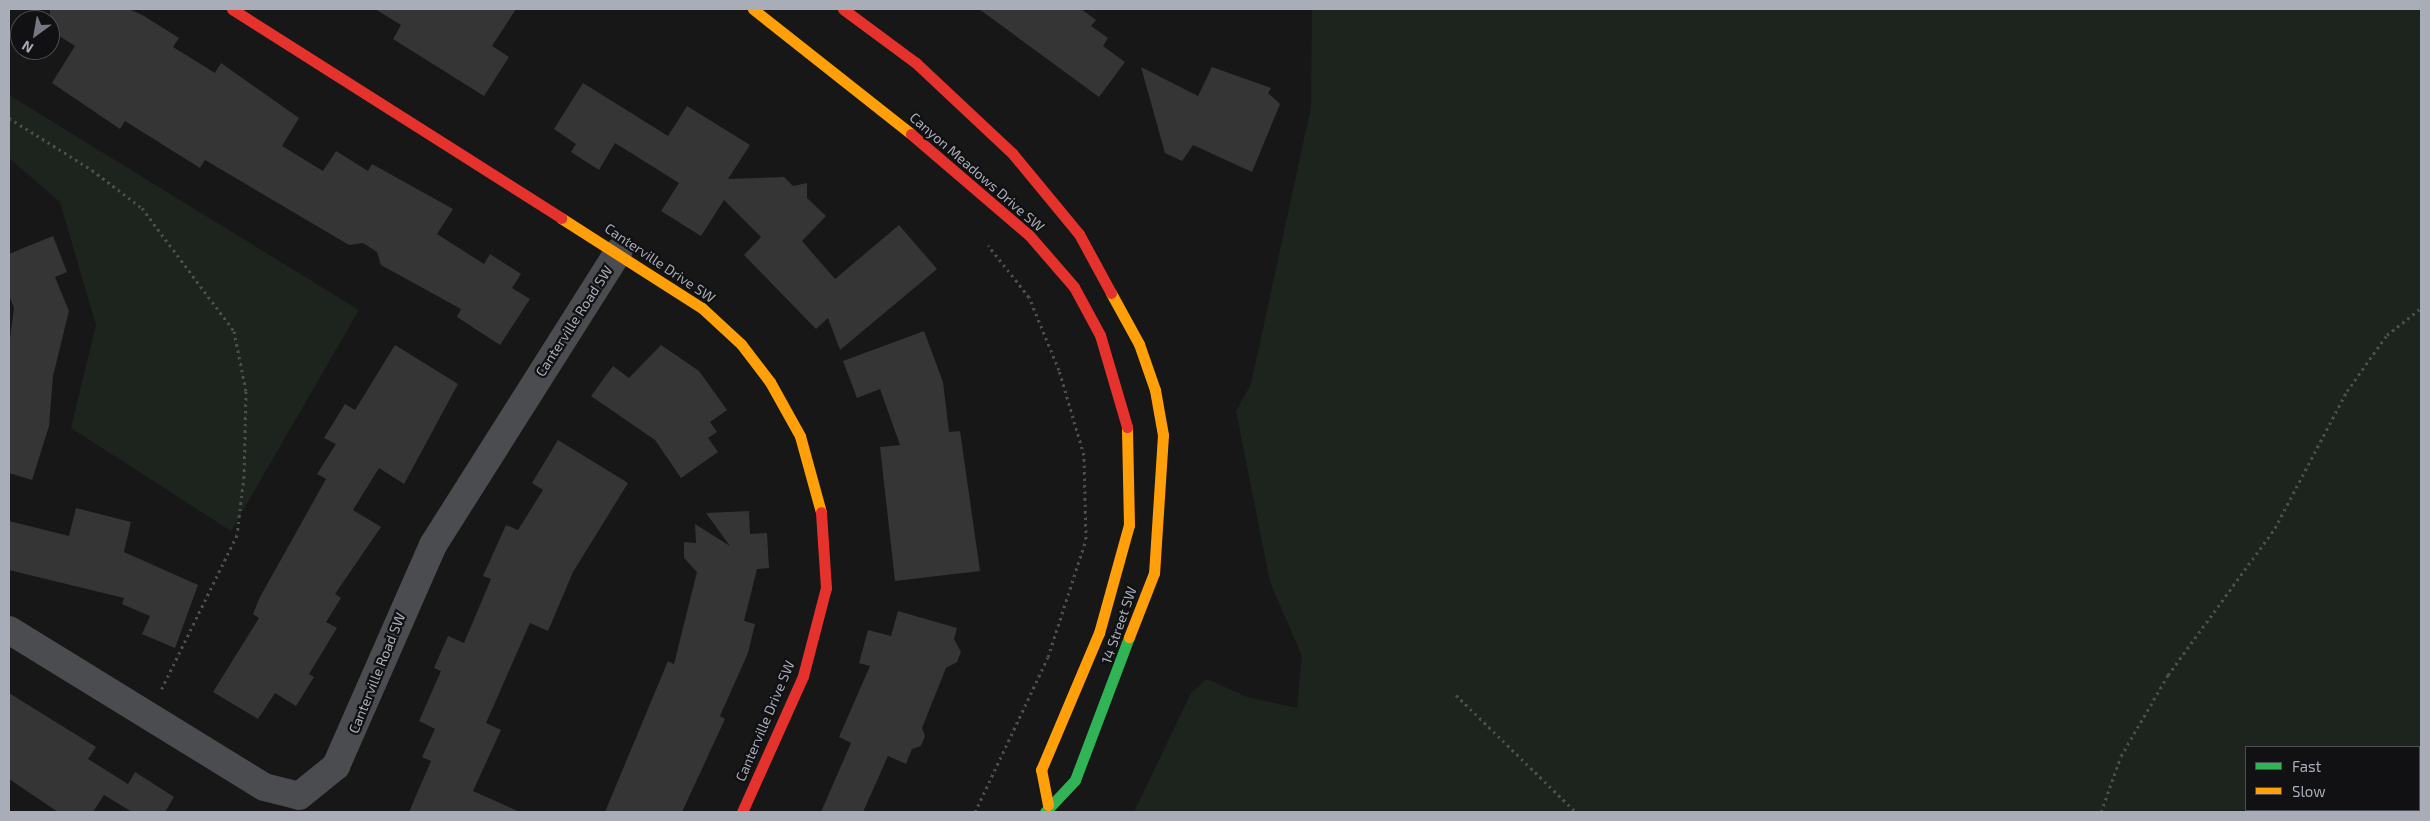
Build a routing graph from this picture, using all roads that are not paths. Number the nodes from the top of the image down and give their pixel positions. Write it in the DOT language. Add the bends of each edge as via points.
graph roads {
  1 [pos="232,9"];
  2 [pos="753,9"];
  3 [pos="843,9"];
  4 [pos="618,252"];
  5 [pos="1129,434"];
  6 [pos="1163,435"];
  7 [pos="9,630"];
  8 [pos="1046,809"];
  9 [pos="742,812"];
  1 -- 4 [label="main road, Canterville Drive SW"];
  2 -- 5 [label="main road, Canyon Meadows Drive SW" via="886,112 1029,235 1074,287 1100,336"];
  3 -- 6 [label="main road, Canyon Meadows Drive SW" via="916,63 1012,153 1079,234 1139,344 1156,390"];
  4 -- 7 [label="street, Canterville Road SW" via="432,545 348,742 323,781 299,796 282,795"];
  4 -- 9 [label="main road, Canterville Drive SW" via="702,308 741,344 770,382 800,436 821,508 826,588 803,676"];
  5 -- 8 [label="main road, 14 Street SW" via="1131,497 1123,558 1099,633 1041,770"];
  6 -- 8 [label="main road, 14 Street SW" via="1154,573 1076,780"];
}
